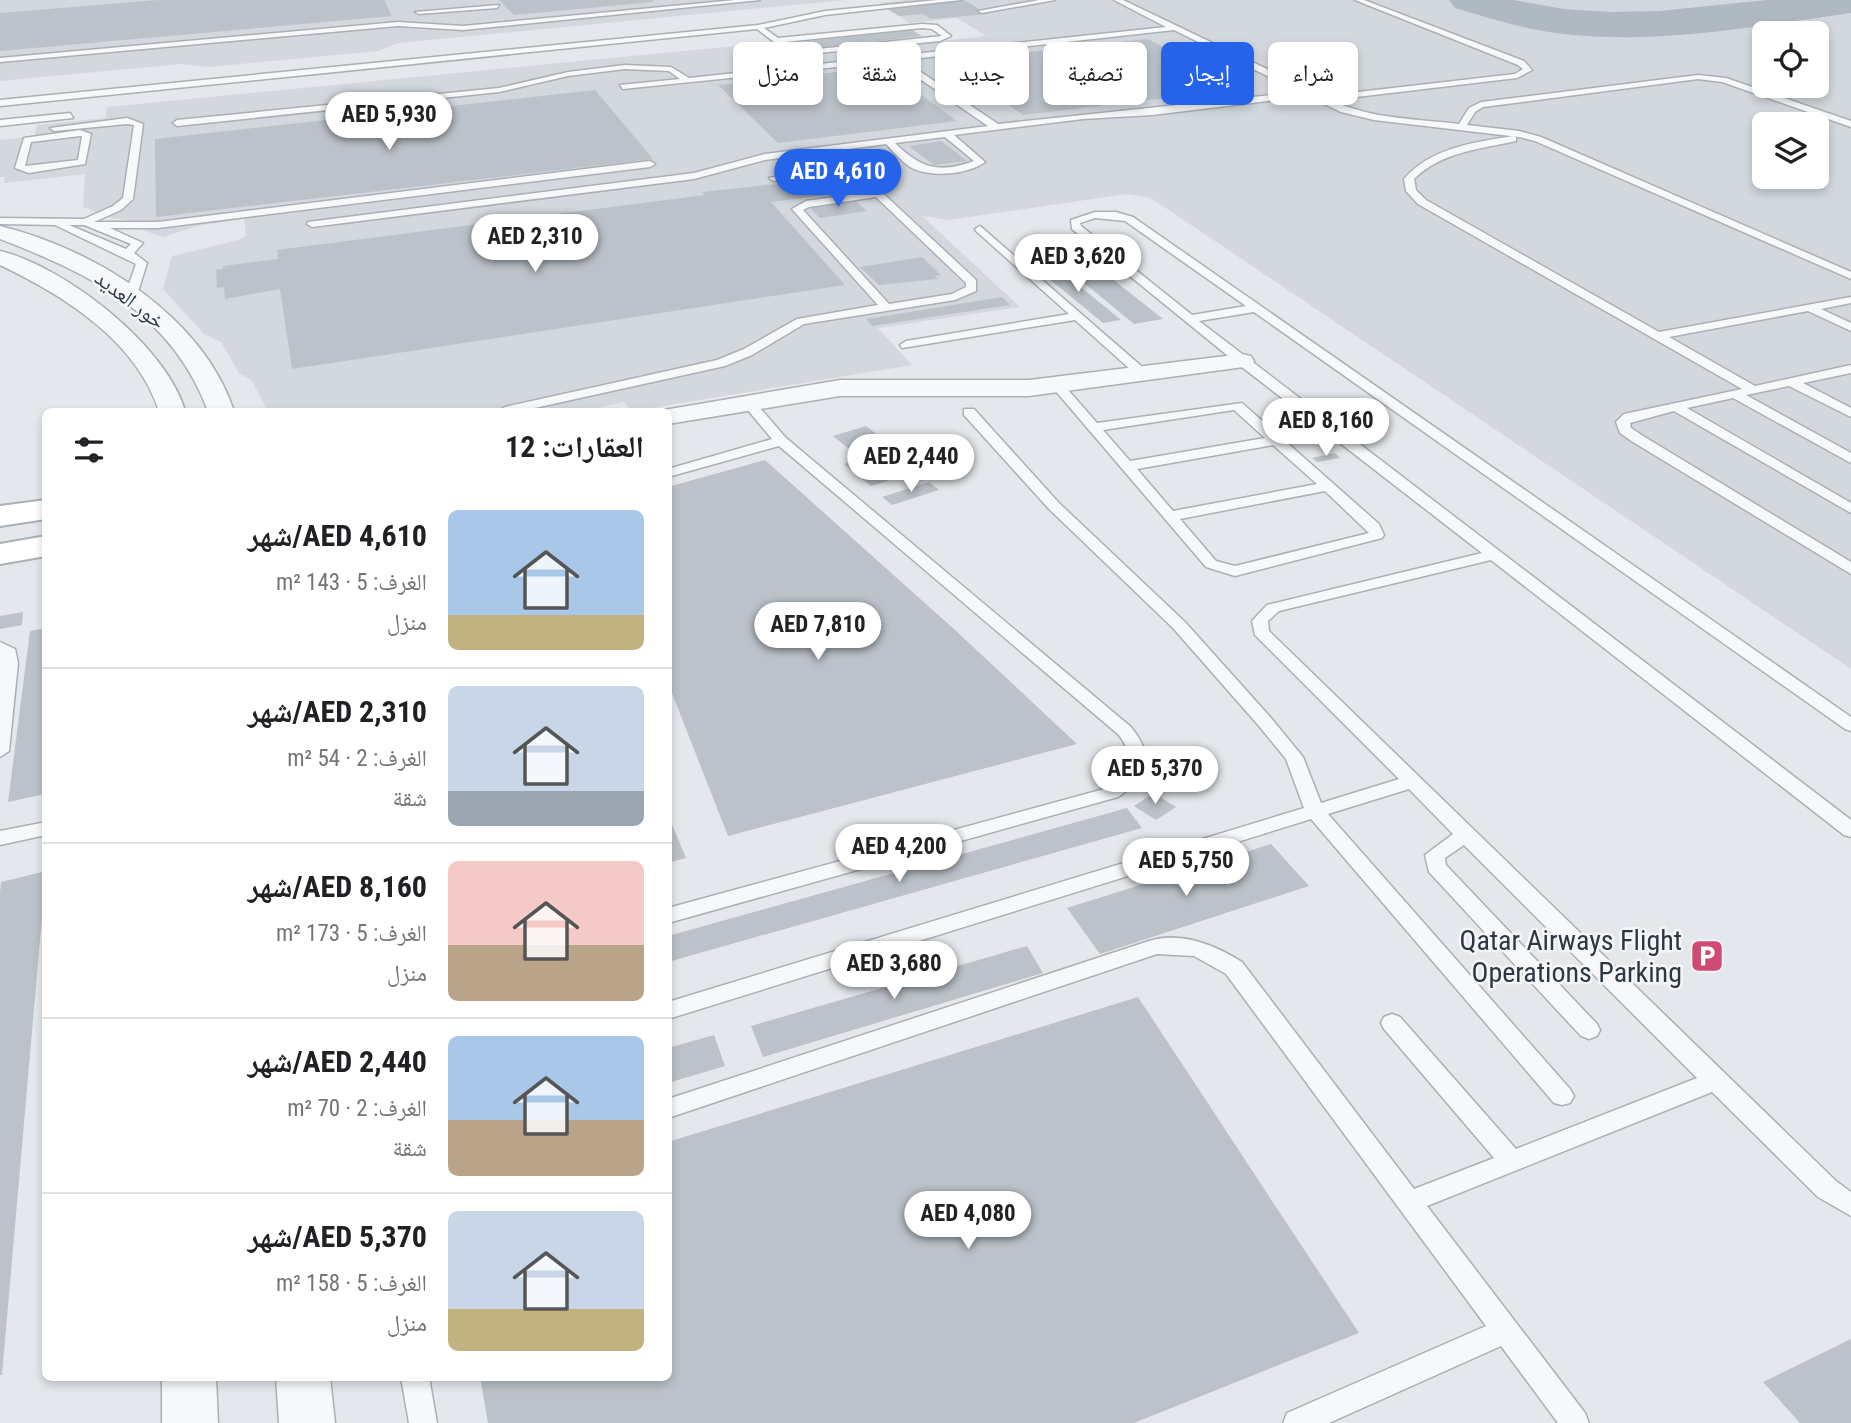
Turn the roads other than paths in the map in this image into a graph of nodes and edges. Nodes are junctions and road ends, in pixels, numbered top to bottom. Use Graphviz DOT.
graph roads {
  1 [pos="412,0"];
  2 [pos="757,0"];
  3 [pos="958,0"];
  4 [pos="1023,0"];
  5 [pos="1052,0"];
  6 [pos="1116,0"];
  7 [pos="1359,0"];
  8 [pos="988,1"];
  9 [pos="1034,4"];
  10 [pos="497,6"];
  11 [pos="856,10"];
  12 [pos="419,12"];
  13 [pos="878,17"];
  14 [pos="914,17"];
  15 [pos="424,24"];
  16 [pos="758,27"];
  17 [pos="347,28"];
  18 [pos="1175,29"];
  19 [pos="778,40"];
  20 [pos="228,45"];
  21 [pos="921,55"];
  22 [pos="0,60"];
  23 [pos="837,64"];
  24 [pos="1268,73"];
  25 [pos="921,76"];
  26 [pos="687,81"];
  27 [pos="623,88"];
  28 [pos="1358,95"];
  29 [pos="1268,98"];
  30 [pos="21,101"];
  31 [pos="0,103"];
  32 [pos="1337,105"];
  33 [pos="98,113"];
  34 [pos="18,121"];
  35 [pos="0,123"];
  36 [pos="177,123"];
  37 [pos="1851,124"];
  38 [pos="54,127"];
  39 [pos="1462,127"];
  40 [pos="997,128"];
  41 [pos="947,134"];
  42 [pos="1530,136"];
  43 [pos="888,141"];
  44 [pos="650,164"];
  45 [pos="922,169"];
  46 [pos="774,178"];
  47 [pos="936,182"];
  48 [pos="880,194"];
  49 [pos="243,214"];
  50 [pos="0,221"];
  51 [pos="55,223"];
  52 [pos="90,224"];
  53 [pos="312,225"];
  54 [pos="980,229"];
  55 [pos="0,232"];
  56 [pos="138,243"];
  57 [pos="128,254"];
  58 [pos="0,257"];
  59 [pos="1851,276"];
  60 [pos="131,295"];
  61 [pos="1851,300"];
  62 [pos="887,308"];
  63 [pos="1255,308"];
  64 [pos="1810,308"];
  65 [pos="1079,316"];
  66 [pos="1189,319"];
  67 [pos="1851,327"];
  68 [pos="1657,336"];
  69 [pos="906,345"];
  70 [pos="1241,361"];
  71 [pos="1849,371"];
  72 [pos="1144,375"];
  73 [pos="1791,382"];
  74 [pos="1058,386"];
  75 [pos="1753,390"];
  76 [pos="1734,394"];
  77 [pos="748,403"];
  78 [pos="1676,407"];
  79 [pos="171,408"];
  80 [pos="220,408"];
  81 [pos="518,408"];
  82 [pos="969,412"];
  83 [pos="1851,412"];
  84 [pos="672,415"];
  85 [pos="1095,428"];
  86 [pos="1277,440"];
  87 [pos="781,441"];
  88 [pos="1851,459"];
  89 [pos="1128,466"];
  90 [pos="672,472"];
  91 [pos="1329,486"];
  92 [pos="1851,509"];
  93 [pos="42,510"];
  94 [pos="0,516"];
  95 [pos="1170,516"];
  96 [pos="42,547"];
  97 [pos="0,554"];
  98 [pos="1494,555"];
  99 [pos="1851,569"];
  100 [pos="0,647"];
  101 [pos="1851,725"];
  102 [pos="0,751"];
  103 [pos="1410,782"];
  104 [pos="1315,811"];
  105 [pos="42,829"];
  106 [pos="1851,830"];
  107 [pos="1465,835"];
  108 [pos="0,838"];
  109 [pos="672,915"];
  110 [pos="672,1010"];
  111 [pos="1392,1023"];
  112 [pos="1589,1030"];
  113 [pos="1715,1081"];
  114 [pos="1562,1096"];
  115 [pos="672,1108"];
  116 [pos="1512,1162"];
  117 [pos="1408,1203"];
  118 [pos="1851,1205"];
  119 [pos="1507,1330"];
  120 [pos="189,1381"];
  121 [pos="303,1381"];
  122 [pos="416,1381"];
  123 [pos="190,1423"];
  124 [pos="307,1423"];
  125 [pos="423,1423"];
  126 [pos="1297,1423"];
  127 [pos="1575,1423"];
  1 -- 12 [label="lane"];
  2 -- 15 [label="lane"];
  3 -- 11 [label="lane"];
  4 -- 9 [label="lane"];
  5 -- 9 [label="lane"];
  6 -- 18 [label="lane"];
  7 -- 28 [label="lane"];
  8 -- 9 [label="lane"];
  10 -- 12 [label="lane"];
  11 -- 13 [label="lane"];
  11 -- 16 [label="lane"];
  12 -- 15 [label="lane"];
  14 -- 16 [label="lane"];
  15 -- 17 [label="lane"];
  16 -- 19 [label="lane"];
  16 -- 30 [label="lane"];
  17 -- 20 [label="lane"];
  17 -- 22 [label="lane"];
  18 -- 21 [label="lane"];
  18 -- 24 [label="lane"];
  19 -- 19 [label="lane"];
  23 -- 26 [label="lane"];
  25 -- 40 [label="lane"];
  26 -- 27 [label="lane"];
  26 -- 36 [label="lane"];
  29 -- 40 [label="lane"];
  30 -- 31 [label="lane"];
  30 -- 34 [label="lane"];
  32 -- 39 [label="lane"];
  33 -- 38 [label="lane"];
  34 -- 35 [label="lane"];
  34 -- 38 [label="lane"];
  37 -- 39 [label="lane"];
  38 -- 38 [label="lane"];
  38 -- 52 [label="lane"];
  39 -- 42 [label="lane"];
  40 -- 41 [label="lane"];
  41 -- 43 [label="lane"];
  41 -- 45 [label="lane"];
  42 -- 59 [label="lane"];
  42 -- 68 [label="lane"];
  43 -- 45 [label="lane"];
  43 -- 53 [label="lane"];
  44 -- 49 [label="lane"];
  45 -- 47 [label="lane"];
  46 -- 48 [label="lane"];
  48 -- 62 [label="lane"];
  48 -- 62 [label="lane"];
  49 -- 52 [label="lane"];
  49 -- 56 [label="lane"];
  50 -- 51 [label="lane"];
  51 -- 52 [label="lane"];
  51 -- 57 [label="lane"];
  52 -- 56 [label="lane"];
  54 -- 65 [label="lane"];
  55 -- 60 [label="street, خور العديد"];
  56 -- 57 [label="lane"];
  57 -- 60 [label="lane"];
  58 -- 79 [label="street, خور العديد"];
  60 -- 80 [label="street, خور العديد"];
  61 -- 64 [label="lane"];
  62 -- 81 [label="lane"];
  63 -- 66 [label="lane"];
  63 -- 66 [label="lane"];
  63 -- 101 [label="lane"];
  64 -- 67 [label="lane"];
  64 -- 68 [label="lane"];
  65 -- 69 [label="lane"];
  65 -- 72 [label="lane"];
  66 -- 70 [label="lane"];
  68 -- 75 [label="lane"];
  70 -- 72 [label="street"];
  70 -- 98 [label="lane"];
  71 -- 73 [label="lane"];
  72 -- 74 [label="street"];
  73 -- 75 [label="lane"];
  73 -- 83 [label="lane"];
  74 -- 77 [label="street"];
  74 -- 85 [label="lane"];
  75 -- 76 [label="lane"];
  76 -- 78 [label="lane"];
  76 -- 88 [label="lane"];
  77 -- 84 [label="street"];
  77 -- 87 [label="lane"];
  78 -- 92 [label="lane"];
  78 -- 99 [label="lane"];
  82 -- 104 [label="lane"];
  85 -- 86 [label="lane"];
  85 -- 89 [label="lane"];
  86 -- 89 [label="lane"];
  86 -- 91 [label="lane"];
  87 -- 90 [label="lane"];
  87 -- 109 [label="lane"];
  89 -- 95 [label="lane"];
  91 -- 95 [label="lane"];
  91 -- 95 [label="lane"];
  93 -- 94 [label="main road"];
  96 -- 97 [label="main road"];
  98 -- 103 [label="lane"];
  98 -- 106 [label="lane"];
  100 -- 102 [label="lane"];
  103 -- 104 [label="lane"];
  103 -- 107 [label="lane"];
  104 -- 110 [label="lane"];
  104 -- 114 [label="lane"];
  105 -- 108 [label="lane"];
  107 -- 112 [label="lane"];
  107 -- 113 [label="lane"];
  111 -- 116 [label="lane"];
  113 -- 116 [label="lane"];
  113 -- 118 [label="lane"];
  115 -- 117 [label="lane"];
  116 -- 117 [label="lane"];
  117 -- 119 [label="lane"];
  119 -- 126 [label="lane"];
  119 -- 127 [label="lane"];
  120 -- 123 [label="street"];
  121 -- 124 [label="street"];
  122 -- 125 [label="lane"];
}
